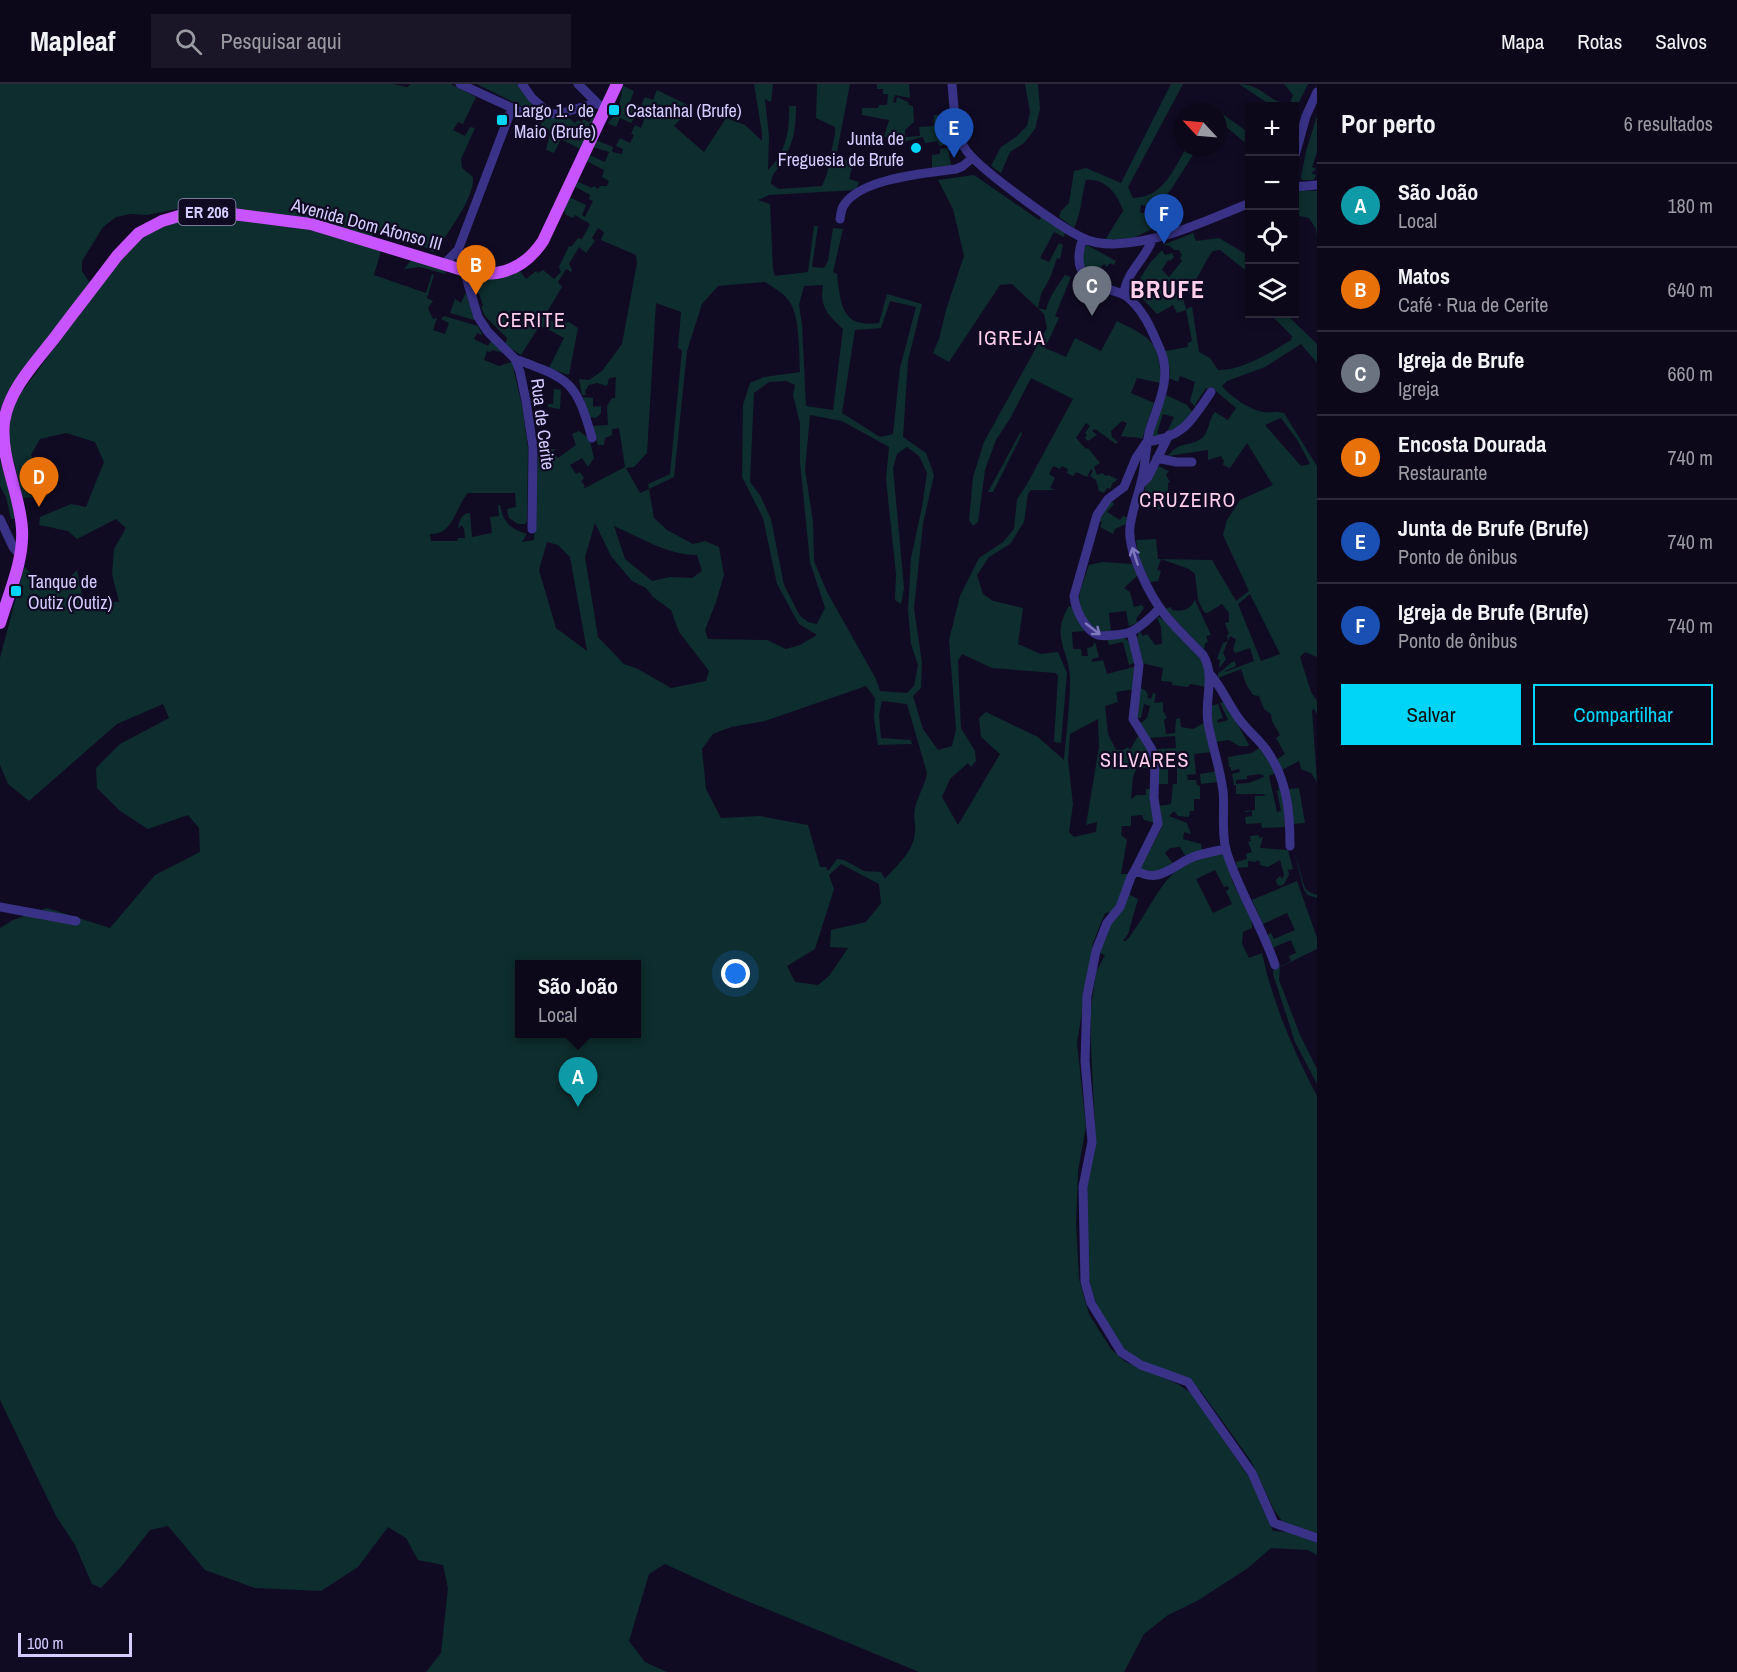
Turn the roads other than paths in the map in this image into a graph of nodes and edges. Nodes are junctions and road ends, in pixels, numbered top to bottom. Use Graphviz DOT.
graph roads {
  1 [pos="460,84"];
  2 [pos="522,84"];
  3 [pos="578,84"];
  4 [pos="617,84"];
  5 [pos="952,84"];
  6 [pos="1317,92"];
  7 [pos="602,106"];
  8 [pos="512,108"];
  9 [pos="550,114"];
  10 [pos="1295,156"];
  11 [pos="972,158"];
  12 [pos="1317,185"];
  13 [pos="1299,187"];
  14 [pos="1245,205"];
  15 [pos="840,219"];
  16 [pos="1083,238"];
  17 [pos="1152,240"];
  18 [pos="458,250"];
  19 [pos="444,264"];
  20 [pos="463,270"];
  21 [pos="1124,294"];
  22 [pos="515,360"];
  23 [pos="1211,392"];
  24 [pos="1169,435"];
  25 [pos="592,438"];
  26 [pos="1147,442"];
  27 [pos="1157,458"];
  28 [pos="1192,462"];
  29 [pos="1128,480"];
  30 [pos="1141,483"];
  31 [pos="0,519"];
  32 [pos="532,529"];
  33 [pos="20,555"];
  34 [pos="1160,608"];
  35 [pos="0,623"];
  36 [pos="1131,632"];
  37 [pos="1209,673"];
  38 [pos="1290,846"];
  39 [pos="1226,849"];
  40 [pos="1135,870"];
  41 [pos="0,907"];
  42 [pos="76,921"];
  43 [pos="1275,965"];
  44 [pos="1317,1538"];
  1 -- 8 [label="street"];
  2 -- 9 [label="street"];
  3 -- 7 [label="street"];
  4 -- 7 [label="main road, Avenida Dom Afonso III / ER 206"];
  5 -- 11 [label="street"];
  6 -- 10 [label="street"];
  7 -- 9 [label="street"];
  7 -- 20 [label="main road, Avenida Dom Afonso III / ER 206"];
  8 -- 9 [label="street"];
  8 -- 18 [label="street"];
  11 -- 15 [label="street"];
  11 -- 16 [label="street"];
  12 -- 13 [label="street"];
  14 -- 17 [label="street"];
  16 -- 17 [label="street"];
  16 -- 21 [label="street"];
  17 -- 21 [label="street"];
  18 -- 19 [label="street"];
  18 -- 20 [label="street, Rua de Cerite"];
  19 -- 20 [label="main road, Avenida Dom Afonso III / ER 206"];
  19 -- 33 [label="main road, Avenida Dom Afonso III / ER 206"];
  20 -- 22 [label="street, Rua de Cerite"];
  21 -- 26 [label="street"];
  22 -- 25 [label="street, Rua de Cerite"];
  22 -- 32 [label="street, Rua de Cerite"];
  23 -- 24 [label="street"];
  24 -- 26 [label="street"];
  24 -- 27 [label="street"];
  26 -- 29 [label="street"];
  26 -- 30 [label="street"];
  27 -- 28 [label="street"];
  27 -- 30 [label="street"];
  29 -- 30 [label="street"];
  29 -- 36 [label="street, one-way"];
  34 -- 30 [label="street, one-way"];
  31 -- 33 [label="street"];
  33 -- 35 [label="main road, ER 206"];
  34 -- 36 [label="street"];
  34 -- 37 [label="street"];
  36 -- 40 [label="street"];
  37 -- 38 [label="street"];
  37 -- 39 [label="street"];
  39 -- 40 [label="street"];
  39 -- 43 [label="street"];
  40 -- 44 [label="street"];
  41 -- 42 [label="street"];
}
